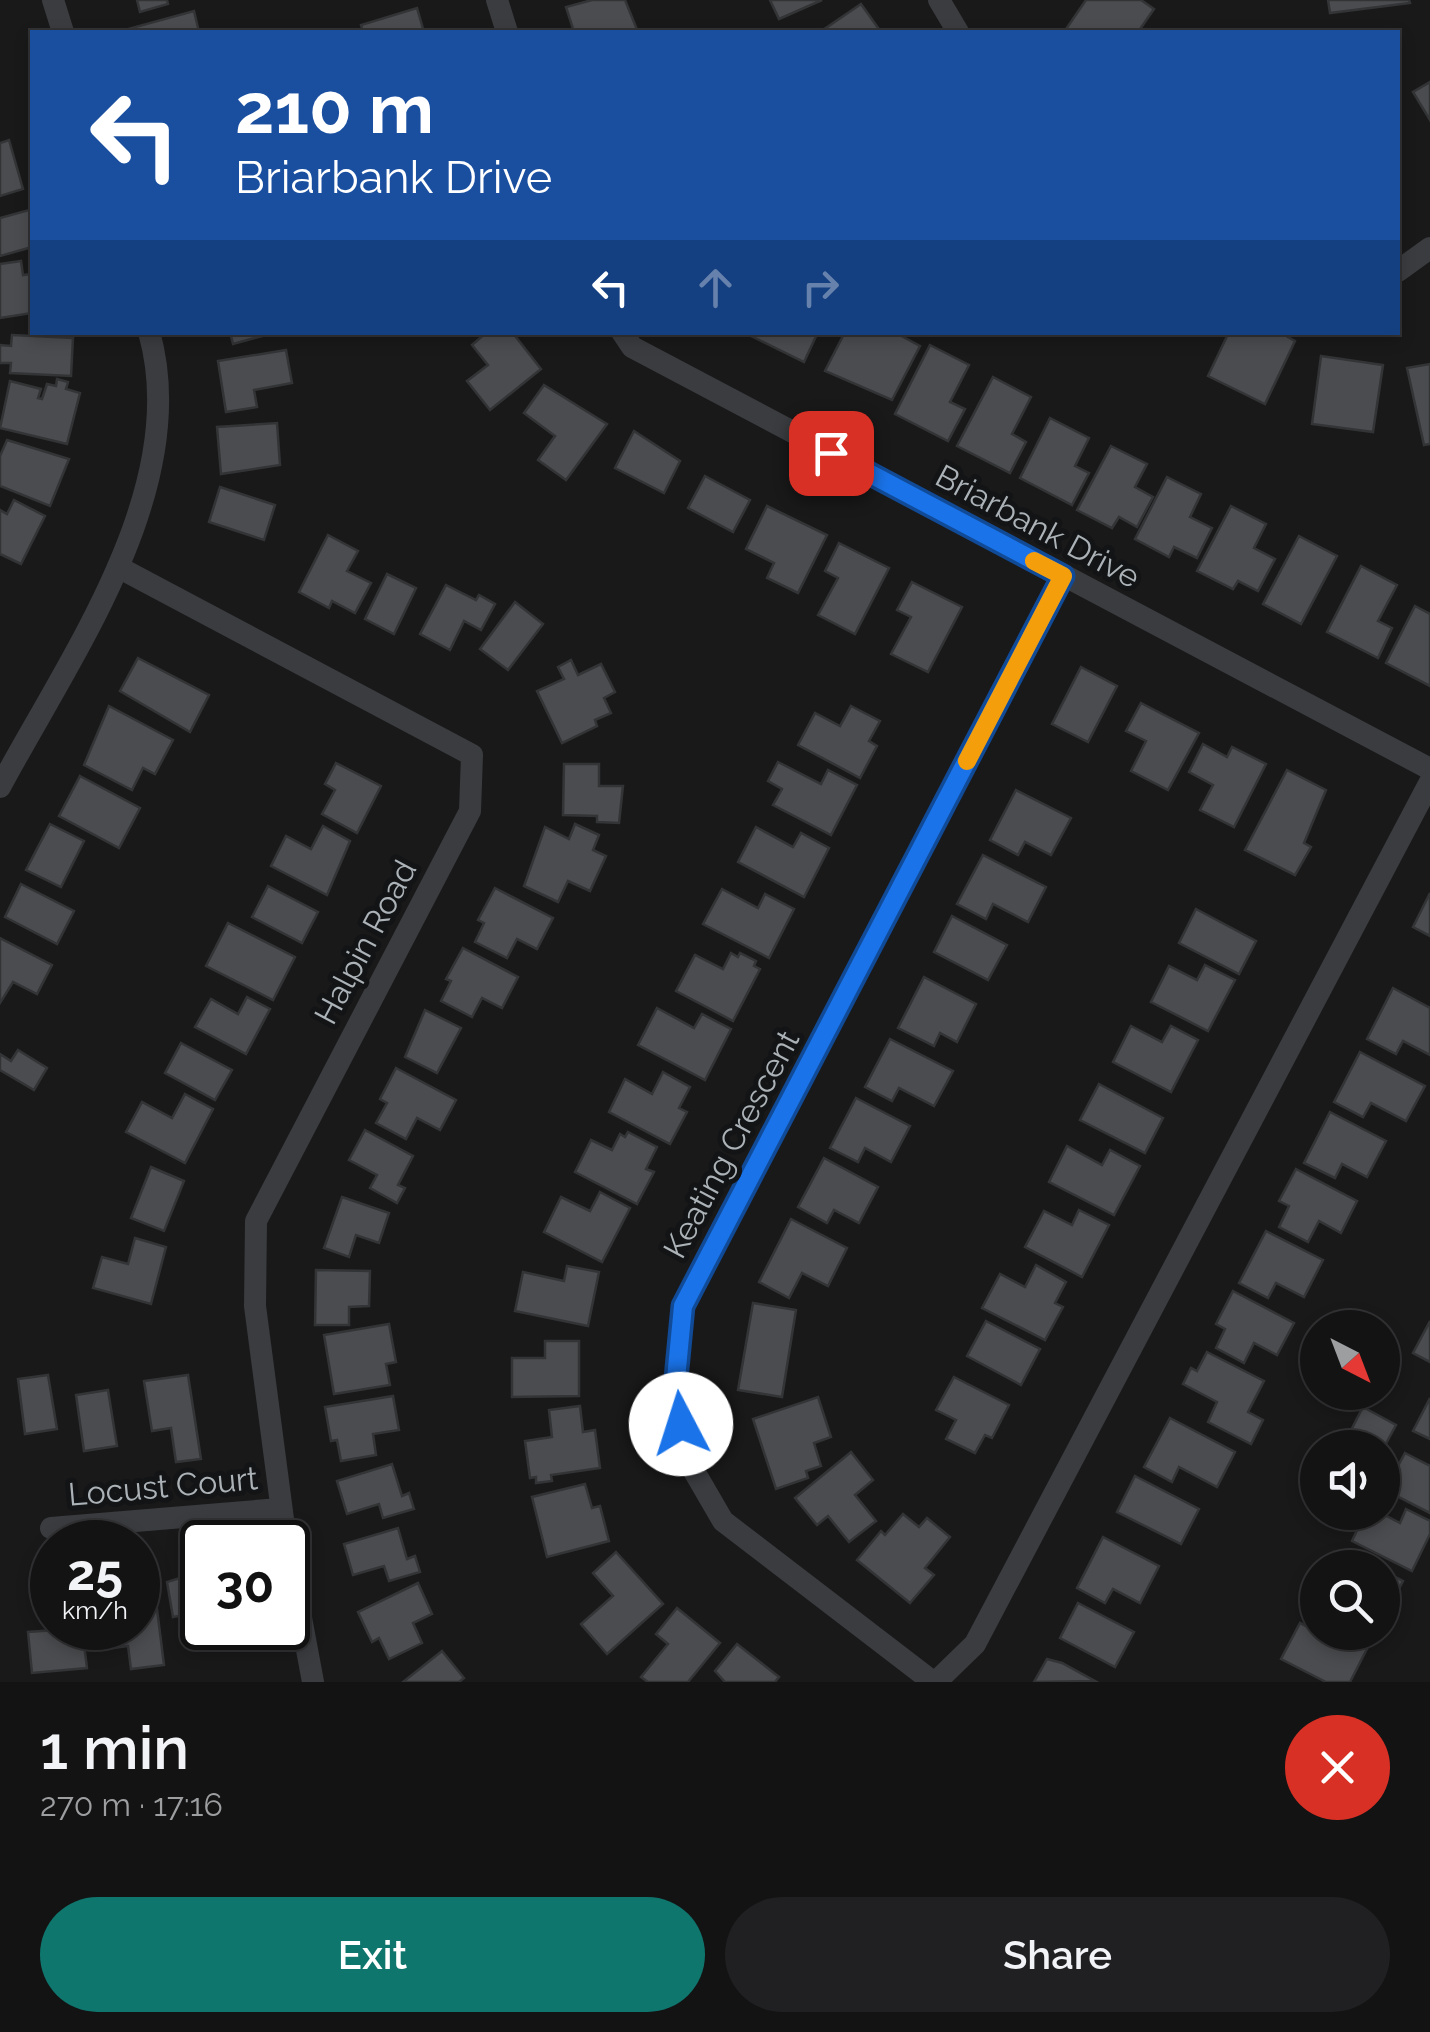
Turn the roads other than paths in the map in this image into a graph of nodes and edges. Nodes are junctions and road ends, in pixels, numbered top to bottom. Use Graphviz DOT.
graph roads {
  1 [pos="53,0"];
  2 [pos="497,0"];
  3 [pos="939,0"];
  4 [pos="61,30"];
  5 [pos="506,30"];
  6 [pos="957,30"];
  7 [pos="1430,248"];
  8 [pos="1400,270"];
  9 [pos="150,335"];
  10 [pos="624,335"];
  11 [pos="118,567"];
  12 [pos="1063,576"];
  13 [pos="1430,769"];
  14 [pos="1430,782"];
  15 [pos="0,787"];
  16 [pos="280,1510"];
  17 [pos="153,1520"];
  18 [pos="282,1520"];
  19 [pos="307,1650"];
  20 [pos="313,1682"];
  21 [pos="934,1682"];
  1 -- 4 [label="street"];
  2 -- 5 [label="street"];
  3 -- 6 [label="street"];
  7 -- 8 [label="street"];
  9 -- 11 [label="street"];
  10 -- 12 [label="street, Briarbank Drive"];
  11 -- 15 [label="street"];
  11 -- 16 [label="street, Halpin Road"];
  12 -- 13 [label="street, Briarbank Drive"];
  12 -- 21 [label="street, Keating Crescent"];
  14 -- 21 [label="street, Keating Crescent"];
  16 -- 17 [label="street, Locust Court"];
  16 -- 18 [label="street, Halpin Road"];
  19 -- 20 [label="street, Halpin Road"];
}
